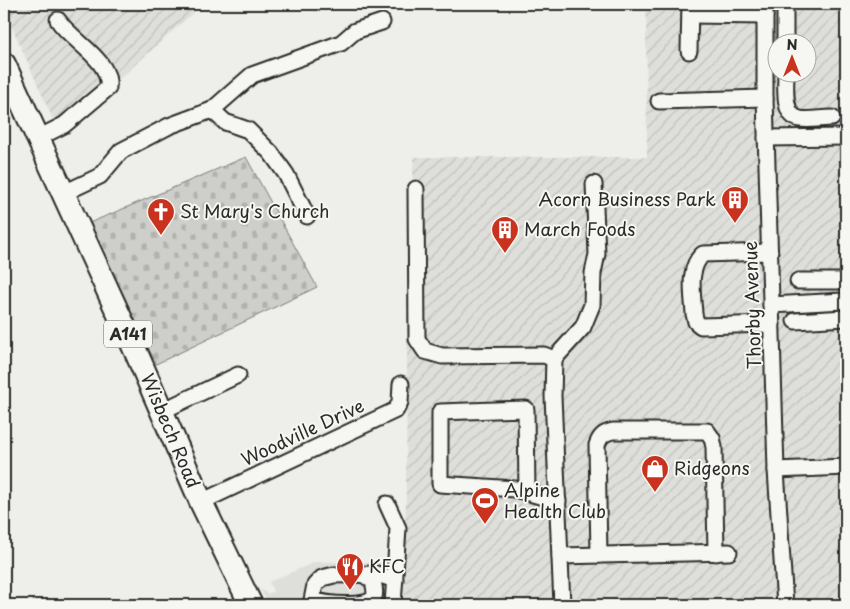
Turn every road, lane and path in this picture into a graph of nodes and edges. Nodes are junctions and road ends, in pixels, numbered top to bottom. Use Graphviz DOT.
graph roads {
  1 [pos="785,4"];
  2 [pos="690,9"];
  3 [pos="765,10"];
  4 [pos="58,20"];
  5 [pos="382,22"];
  6 [pos="785,32"];
  7 [pos="689,51"];
  8 [pos="4,64"];
  9 [pos="786,82"];
  10 [pos="765,98"];
  11 [pos="659,101"];
  12 [pos="212,110"];
  13 [pos="832,118"];
  14 [pos="810,119"];
  15 [pos="810,137"];
  16 [pos="846,137"];
  17 [pos="38,138"];
  18 [pos="766,138"];
  19 [pos="594,184"];
  20 [pos="416,189"];
  21 [pos="64,193"];
  22 [pos="307,216"];
  23 [pos="770,252"];
  24 [pos="845,281"];
  25 [pos="798,282"];
  26 [pos="843,301"];
  27 [pos="771,305"];
  28 [pos="846,318"];
  29 [pos="795,321"];
  30 [pos="772,324"];
  31 [pos="554,359"];
  32 [pos="238,374"];
  33 [pos="401,384"];
  34 [pos="162,411"];
  35 [pos="846,467"];
  36 [pos="776,470"];
  37 [pos="527,493"];
  38 [pos="558,501"];
  39 [pos="201,502"];
  40 [pos="387,504"];
  41 [pos="599,555"];
  42 [pos="560,556"];
  43 [pos="363,574"];
  44 [pos="395,580"];
  45 [pos="312,603"];
  46 [pos="250,605"];
  47 [pos="393,605"];
  48 [pos="562,605"];
  49 [pos="785,605"];
  1 -- 6 [label="street"];
  2 -- 3 [label="street"];
  2 -- 7 [label="street"];
  3 -- 10 [label="street, Thorby Avenue"];
  4 -- 17 [label="street"];
  5 -- 12 [label="street"];
  8 -- 17 [label="highway, Wisbech Road / A141"];
  9 -- 14 [label="street"];
  10 -- 11 [label="street"];
  10 -- 18 [label="street, Thorby Avenue"];
  12 -- 21 [label="street"];
  12 -- 22 [label="street"];
  13 -- 14 [label="street"];
  14 -- 15 [label="street"];
  15 -- 16 [label="street"];
  15 -- 18 [label="street"];
  17 -- 21 [label="highway, Wisbech Road / A141"];
  18 -- 23 [label="street, Thorby Avenue"];
  19 -- 31 [label="street"];
  20 -- 31 [label="street"];
  21 -- 34 [label="highway, Wisbech Road / A141"];
  23 -- 27 [label="street, Thorby Avenue"];
  23 -- 30 [label="street"];
  24 -- 25 [label="street"];
  24 -- 26 [label="street"];
  26 -- 27 [label="street"];
  26 -- 28 [label="street"];
  27 -- 30 [label="street, Thorby Avenue"];
  28 -- 29 [label="street"];
  30 -- 36 [label="street, Thorby Avenue"];
  31 -- 38 [label="street"];
  32 -- 34 [label="street"];
  33 -- 39 [label="street, Woodville Drive"];
  34 -- 39 [label="highway, Wisbech Road / A141"];
  35 -- 36 [label="street"];
  36 -- 49 [label="street, Thorby Avenue"];
  37 -- 37 [label="street"];
  37 -- 38 [label="street"];
  38 -- 42 [label="street"];
  39 -- 46 [label="highway, Wisbech Road / A141"];
  40 -- 44 [label="street"];
  41 -- 41 [label="street"];
  41 -- 42 [label="street"];
  42 -- 48 [label="street"];
  43 -- 44 [label="street"];
  43 -- 45 [label="street"];
  43 -- 45 [label="street"];
  44 -- 47 [label="street"];
}
